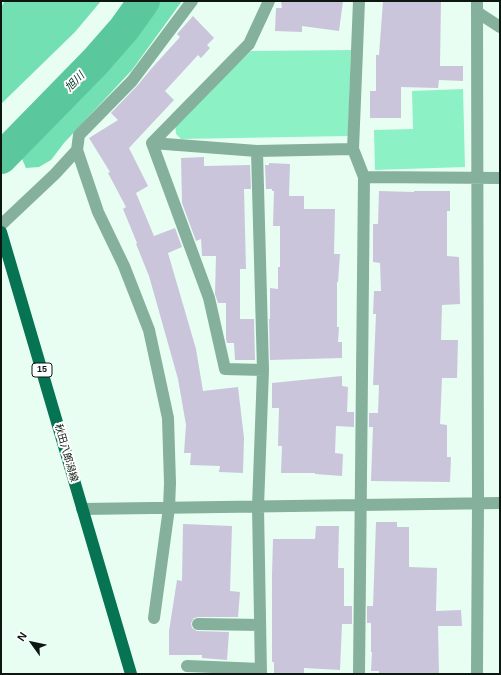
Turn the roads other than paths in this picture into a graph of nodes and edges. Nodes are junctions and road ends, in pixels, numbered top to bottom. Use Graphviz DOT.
graph roads {
  1 [pos="192,1"];
  2 [pos="269,1"];
  3 [pos="359,1"];
  4 [pos="477,6"];
  5 [pos="500,27"];
  6 [pos="152,143"];
  7 [pos="353,149"];
  8 [pos="77,150"];
  9 [pos="258,151"];
  10 [pos="364,177"];
  11 [pos="477,178"];
  12 [pos="500,178"];
  13 [pos="1,226"];
  14 [pos="1,232"];
  15 [pos="4,249"];
  16 [pos="263,370"];
  17 [pos="478,503"];
  18 [pos="500,504"];
  19 [pos="360,505"];
  20 [pos="258,507"];
  21 [pos="169,508"];
  22 [pos="82,509"];
  23 [pos="154,618"];
  24 [pos="198,624"];
  25 [pos="260,625"];
  26 [pos="186,666"];
  27 [pos="261,672"];
  28 [pos="131,674"];
  29 [pos="359,674"];
  30 [pos="477,674"];
  1 -- 8 [label="street"];
  2 -- 6 [label="street"];
  3 -- 7 [label="street"];
  4 -- 5 [label="street"];
  4 -- 11 [label="street"];
  6 -- 9 [label="street"];
  6 -- 16 [label="street"];
  7 -- 9 [label="street"];
  7 -- 10 [label="street"];
  8 -- 13 [label="street"];
  8 -- 21 [label="street"];
  9 -- 16 [label="street"];
  10 -- 11 [label="street"];
  10 -- 19 [label="street"];
  11 -- 12 [label="street"];
  11 -- 17 [label="street"];
  14 -- 15 [label="main road, 秋田八郎潟線 / 15"];
  15 -- 22 [label="main road, 秋田八郎潟線 / 15"];
  16 -- 20 [label="street"];
  17 -- 18 [label="street"];
  17 -- 19 [label="street"];
  17 -- 30 [label="street"];
  19 -- 20 [label="street"];
  19 -- 29 [label="street"];
  20 -- 21 [label="street"];
  20 -- 25 [label="street"];
  21 -- 22 [label="street"];
  21 -- 23 [label="street"];
  22 -- 28 [label="main road, 秋田八郎潟線 / 15"];
  24 -- 25 [label="street"];
  25 -- 27 [label="street"];
  26 -- 27 [label="street"];
}
